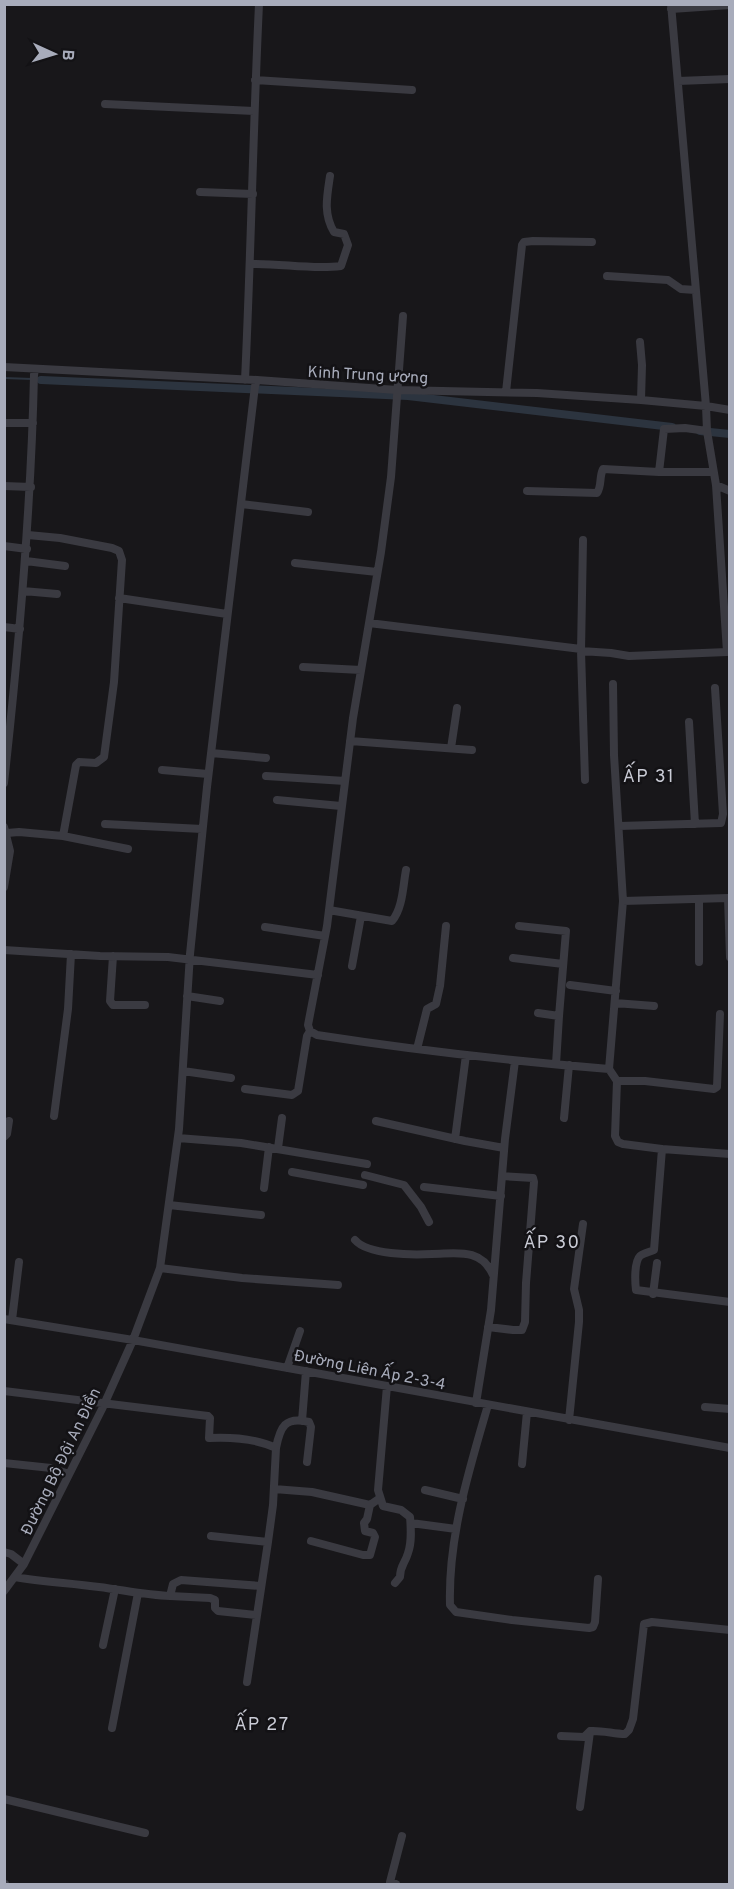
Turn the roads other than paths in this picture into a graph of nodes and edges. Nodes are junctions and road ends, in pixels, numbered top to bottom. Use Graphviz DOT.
graph roads {
  1 [pos="259,4"];
  2 [pos="729,5"];
  3 [pos="671,7"];
  4 [pos="729,79"];
  5 [pos="255,80"];
  6 [pos="678,81"];
  7 [pos="412,90"];
  8 [pos="105,104"];
  9 [pos="254,111"];
  10 [pos="330,176"];
  11 [pos="200,192"];
  12 [pos="253,194"];
  13 [pos="592,242"];
  14 [pos="251,264"];
  15 [pos="607,276"];
  16 [pos="695,290"];
  17 [pos="402,316"];
  18 [pos="640,342"];
  19 [pos="4,367"];
  20 [pos="34,376"];
  21 [pos="245,380"];
  22 [pos="255,386"];
  23 [pos="398,392"];
  24 [pos="506,392"];
  25 [pos="641,400"];
  26 [pos="706,406"];
  27 [pos="729,410"];
  28 [pos="4,423"];
  29 [pos="33,423"];
  30 [pos="707,431"];
  31 [pos="659,472"];
  32 [pos="712,472"];
  33 [pos="716,485"];
  34 [pos="4,486"];
  35 [pos="31,488"];
  36 [pos="527,491"];
  37 [pos="729,491"];
  38 [pos="241,504"];
  39 [pos="308,512"];
  40 [pos="28,535"];
  41 [pos="583,540"];
  42 [pos="4,546"];
  43 [pos="27,549"];
  44 [pos="26,561"];
  45 [pos="295,563"];
  46 [pos="65,566"];
  47 [pos="377,572"];
  48 [pos="23,591"];
  49 [pos="57,594"];
  50 [pos="119,598"];
  51 [pos="227,614"];
  52 [pos="369,623"];
  53 [pos="4,627"];
  54 [pos="20,629"];
  55 [pos="581,650"];
  56 [pos="303,667"];
  57 [pos="361,670"];
  58 [pos="614,684"];
  59 [pos="4,687"];
  60 [pos="14,688"];
  61 [pos="715,688"];
  62 [pos="457,708"];
  63 [pos="689,722"];
  64 [pos="350,741"];
  65 [pos="452,748"];
  66 [pos="472,750"];
  67 [pos="211,753"];
  68 [pos="266,758"];
  69 [pos="162,771"];
  70 [pos="208,774"];
  71 [pos="266,776"];
  72 [pos="585,780"];
  73 [pos="345,781"];
  74 [pos="4,783"];
  75 [pos="277,800"];
  76 [pos="341,806"];
  77 [pos="105,824"];
  78 [pos="695,824"];
  79 [pos="619,825"];
  80 [pos="202,829"];
  81 [pos="6,830"];
  82 [pos="63,836"];
  83 [pos="128,849"];
  84 [pos="406,870"];
  85 [pos="4,887"];
  86 [pos="699,900"];
  87 [pos="623,901"];
  88 [pos="329,910"];
  89 [pos="361,916"];
  90 [pos="446,926"];
  91 [pos="519,926"];
  92 [pos="265,927"];
  93 [pos="325,936"];
  94 [pos="4,950"];
  95 [pos="71,954"];
  96 [pos="113,956"];
  97 [pos="729,957"];
  98 [pos="513,958"];
  99 [pos="189,960"];
  100 [pos="699,962"];
  101 [pos="563,964"];
  102 [pos="352,966"];
  103 [pos="318,975"];
  104 [pos="570,985"];
  105 [pos="616,991"];
  106 [pos="187,996"];
  107 [pos="220,1000"];
  108 [pos="615,1003"];
  109 [pos="145,1005"];
  110 [pos="654,1006"];
  111 [pos="538,1014"];
  112 [pos="720,1014"];
  113 [pos="560,1016"];
  114 [pos="310,1031"];
  115 [pos="417,1049"];
  116 [pos="466,1055"];
  117 [pos="515,1061"];
  118 [pos="556,1064"];
  119 [pos="569,1065"];
  120 [pos="609,1068"];
  121 [pos="183,1071"];
  122 [pos="231,1078"];
  123 [pos="617,1081"];
  124 [pos="244,1089"];
  125 [pos="54,1116"];
  126 [pos="282,1118"];
  127 [pos="564,1118"];
  128 [pos="9,1121"];
  129 [pos="376,1121"];
  130 [pos="4,1137"];
  131 [pos="178,1138"];
  132 [pos="455,1139"];
  133 [pos="269,1147"];
  134 [pos="278,1148"];
  135 [pos="504,1148"];
  136 [pos="662,1149"];
  137 [pos="729,1154"];
  138 [pos="367,1164"];
  139 [pos="292,1172"];
  140 [pos="365,1175"];
  141 [pos="502,1176"];
  142 [pos="363,1185"];
  143 [pos="424,1187"];
  144 [pos="264,1188"];
  145 [pos="501,1196"];
  146 [pos="169,1205"];
  147 [pos="261,1215"];
  148 [pos="429,1222"];
  149 [pos="583,1224"];
  150 [pos="355,1240"];
  151 [pos="20,1262"];
  152 [pos="657,1263"];
  153 [pos="160,1268"];
  154 [pos="494,1276"];
  155 [pos="338,1285"];
  156 [pos="653,1294"];
  157 [pos="729,1302"];
  158 [pos="8,1320"];
  159 [pos="488,1327"];
  160 [pos="300,1331"];
  161 [pos="133,1340"];
  162 [pos="287,1368"];
  163 [pos="306,1371"];
  164 [pos="387,1386"];
  165 [pos="4,1391"];
  166 [pos="105,1403"];
  167 [pos="476,1403"];
  168 [pos="488,1405"];
  169 [pos="705,1407"];
  170 [pos="729,1409"];
  171 [pos="527,1412"];
  172 [pos="569,1420"];
  173 [pos="302,1421"];
  174 [pos="276,1448"];
  175 [pos="729,1448"];
  176 [pos="307,1461"];
  177 [pos="4,1463"];
  178 [pos="522,1464"];
  179 [pos="69,1474"];
  180 [pos="274,1489"];
  181 [pos="425,1490"];
  182 [pos="380,1498"];
  183 [pos="463,1499"];
  184 [pos="370,1505"];
  185 [pos="411,1523"];
  186 [pos="456,1529"];
  187 [pos="211,1536"];
  188 [pos="310,1541"];
  189 [pos="268,1542"];
  190 [pos="4,1552"];
  191 [pos="24,1564"];
  192 [pos="15,1577"];
  193 [pos="598,1579"];
  194 [pos="395,1583"];
  195 [pos="261,1586"];
  196 [pos="115,1589"];
  197 [pos="4,1591"];
  198 [pos="138,1593"];
  199 [pos="170,1596"];
  200 [pos="256,1615"];
  201 [pos="729,1630"];
  202 [pos="103,1645"];
  203 [pos="247,1682"];
  204 [pos="112,1728"];
  205 [pos="590,1731"];
  206 [pos="561,1736"];
  207 [pos="4,1799"];
  208 [pos="580,1807"];
  209 [pos="145,1833"];
  210 [pos="402,1836"];
  211 [pos="396,1884"];
  1 -- 5 [label="street"];
  2 -- 3 [label="street"];
  3 -- 6 [label="street"];
  4 -- 6 [label="street"];
  5 -- 7 [label="street"];
  5 -- 9 [label="street"];
  6 -- 16 [label="street"];
  8 -- 9 [label="street"];
  9 -- 12 [label="street"];
  10 -- 14 [label="street"];
  11 -- 12 [label="street"];
  12 -- 14 [label="street"];
  13 -- 24 [label="street"];
  14 -- 21 [label="street"];
  15 -- 16 [label="street"];
  16 -- 26 [label="street"];
  17 -- 23 [label="street"];
  18 -- 25 [label="street"];
  19 -- 20 [label="street, Kinh Trung ương"];
  20 -- 21 [label="street, Kinh Trung ương"];
  20 -- 29 [label="street"];
  21 -- 22 [label="street, Kinh Trung ương"];
  22 -- 23 [label="street, Kinh Trung ương"];
  22 -- 38 [label="street, Đường Bộ Đội An Điền"];
  23 -- 24 [label="street, Kinh Trung ương"];
  23 -- 47 [label="street"];
  24 -- 25 [label="street, Kinh Trung ương"];
  25 -- 26 [label="street, Kinh Trung ương"];
  26 -- 27 [label="street, Kinh Trung ương"];
  26 -- 30 [label="street"];
  28 -- 29 [label="street"];
  29 -- 35 [label="street"];
  30 -- 31 [label="street"];
  30 -- 32 [label="street"];
  31 -- 32 [label="street"];
  31 -- 36 [label="street"];
  32 -- 33 [label="street"];
  33 -- 37 [label="street"];
  33 -- 55 [label="street"];
  34 -- 35 [label="street"];
  35 -- 40 [label="street"];
  38 -- 39 [label="street"];
  38 -- 51 [label="street, Đường Bộ Đội An Điền"];
  40 -- 43 [label="street"];
  40 -- 50 [label="street"];
  41 -- 55 [label="street"];
  42 -- 43 [label="street"];
  43 -- 44 [label="street"];
  44 -- 46 [label="street"];
  44 -- 48 [label="street"];
  45 -- 47 [label="street"];
  47 -- 52 [label="street"];
  48 -- 49 [label="street"];
  48 -- 54 [label="street"];
  50 -- 51 [label="street"];
  50 -- 82 [label="street"];
  51 -- 67 [label="street, Đường Bộ Đội An Điền"];
  52 -- 55 [label="street"];
  52 -- 57 [label="street"];
  53 -- 54 [label="street"];
  54 -- 60 [label="street"];
  55 -- 72 [label="street"];
  56 -- 57 [label="street"];
  57 -- 64 [label="street"];
  58 -- 79 [label="street"];
  59 -- 60 [label="street"];
  60 -- 74 [label="street"];
  61 -- 78 [label="street"];
  62 -- 65 [label="street"];
  63 -- 78 [label="street"];
  64 -- 65 [label="street"];
  64 -- 73 [label="street"];
  65 -- 66 [label="street"];
  67 -- 68 [label="street"];
  67 -- 70 [label="street, Đường Bộ Đội An Điền"];
  69 -- 70 [label="street"];
  70 -- 80 [label="street, Đường Bộ Đội An Điền"];
  71 -- 73 [label="street"];
  73 -- 76 [label="street"];
  75 -- 76 [label="street"];
  76 -- 88 [label="street"];
  77 -- 80 [label="street"];
  78 -- 79 [label="street"];
  79 -- 87 [label="street"];
  80 -- 99 [label="street, Đường Bộ Đội An Điền"];
  81 -- 82 [label="street"];
  81 -- 85 [label="street"];
  82 -- 83 [label="street"];
  84 -- 89 [label="street"];
  86 -- 87 [label="street"];
  86 -- 97 [label="street"];
  86 -- 100 [label="street"];
  87 -- 105 [label="street"];
  88 -- 89 [label="street"];
  88 -- 93 [label="street"];
  89 -- 102 [label="street"];
  90 -- 115 [label="street"];
  91 -- 101 [label="street"];
  92 -- 93 [label="street"];
  93 -- 103 [label="street"];
  94 -- 95 [label="street"];
  95 -- 96 [label="street"];
  95 -- 125 [label="street"];
  96 -- 99 [label="street"];
  96 -- 109 [label="street"];
  98 -- 101 [label="street"];
  99 -- 103 [label="street"];
  99 -- 106 [label="street, Đường Bộ Đội An Điền"];
  101 -- 113 [label="street"];
  103 -- 114 [label="street"];
  104 -- 105 [label="street"];
  105 -- 108 [label="street"];
  106 -- 107 [label="street"];
  106 -- 121 [label="street, Đường Bộ Đội An Điền"];
  108 -- 110 [label="street"];
  108 -- 120 [label="street"];
  111 -- 113 [label="street"];
  112 -- 123 [label="street"];
  113 -- 118 [label="street"];
  114 -- 115 [label="street"];
  114 -- 124 [label="street"];
  115 -- 116 [label="street"];
  116 -- 117 [label="street"];
  116 -- 132 [label="street"];
  117 -- 118 [label="street"];
  117 -- 135 [label="street"];
  118 -- 119 [label="street"];
  119 -- 120 [label="street"];
  119 -- 127 [label="street"];
  120 -- 123 [label="street"];
  121 -- 122 [label="street"];
  121 -- 131 [label="street, Đường Bộ Đội An Điền"];
  123 -- 136 [label="street"];
  126 -- 134 [label="street"];
  128 -- 130 [label="street"];
  129 -- 132 [label="street"];
  131 -- 133 [label="street"];
  131 -- 146 [label="street, Đường Bộ Đội An Điền"];
  132 -- 135 [label="street"];
  133 -- 134 [label="street"];
  133 -- 144 [label="street"];
  134 -- 138 [label="street"];
  135 -- 141 [label="street"];
  136 -- 137 [label="street"];
  136 -- 156 [label="street"];
  139 -- 142 [label="street"];
  140 -- 148 [label="street"];
  141 -- 145 [label="street"];
  141 -- 159 [label="street"];
  143 -- 145 [label="street"];
  145 -- 154 [label="street"];
  146 -- 147 [label="street"];
  146 -- 153 [label="street, Đường Bộ Đội An Điền"];
  149 -- 172 [label="street"];
  150 -- 154 [label="street"];
  151 -- 158 [label="street"];
  152 -- 156 [label="street"];
  153 -- 155 [label="street"];
  153 -- 161 [label="street, Đường Bộ Đội An Điền"];
  154 -- 159 [label="street"];
  156 -- 157 [label="street"];
  158 -- 161 [label="street, Đường Liên Ấp 2-3-4"];
  159 -- 167 [label="street"];
  160 -- 162 [label="street"];
  161 -- 162 [label="street, Đường Liên Ấp 2-3-4"];
  161 -- 166 [label="street, Đường Bộ Đội An Điền"];
  162 -- 163 [label="street, Đường Liên Ấp 2-3-4"];
  163 -- 164 [label="street, Đường Liên Ấp 2-3-4"];
  163 -- 173 [label="street"];
  164 -- 167 [label="street, Đường Liên Ấp 2-3-4"];
  164 -- 182 [label="street"];
  165 -- 166 [label="street"];
  166 -- 174 [label="street"];
  166 -- 179 [label="street, Đường Bộ Đội An Điền"];
  167 -- 168 [label="street, Đường Liên Ấp 2-3-4"];
  168 -- 171 [label="street, Đường Liên Ấp 2-3-4"];
  168 -- 183 [label="street"];
  169 -- 170 [label="street"];
  171 -- 172 [label="street, Đường Liên Ấp 2-3-4"];
  171 -- 178 [label="street"];
  172 -- 175 [label="street, Đường Liên Ấp 2-3-4"];
  173 -- 174 [label="street"];
  173 -- 176 [label="street"];
  174 -- 180 [label="street"];
  177 -- 179 [label="street"];
  179 -- 191 [label="street, Đường Bộ Đội An Điền"];
  180 -- 184 [label="street"];
  180 -- 189 [label="street"];
  181 -- 183 [label="street"];
  182 -- 184 [label="street"];
  182 -- 185 [label="street"];
  183 -- 186 [label="street"];
  184 -- 188 [label="street"];
  185 -- 186 [label="street"];
  185 -- 194 [label="street"];
  186 -- 193 [label="street"];
  187 -- 189 [label="street"];
  189 -- 195 [label="street"];
  190 -- 191 [label="street"];
  191 -- 192 [label="street, Đường Bộ Đội An Điền"];
  192 -- 196 [label="street"];
  192 -- 197 [label="street, Đường Bộ Đội An Điền"];
  195 -- 199 [label="street"];
  195 -- 200 [label="street"];
  196 -- 198 [label="street"];
  196 -- 202 [label="street"];
  198 -- 199 [label="street"];
  198 -- 204 [label="street"];
  199 -- 200 [label="street"];
  200 -- 203 [label="street"];
  201 -- 205 [label="street"];
  205 -- 206 [label="street"];
  205 -- 208 [label="street"];
  207 -- 209 [label="street"];
  210 -- 211 [label="street"];
}
